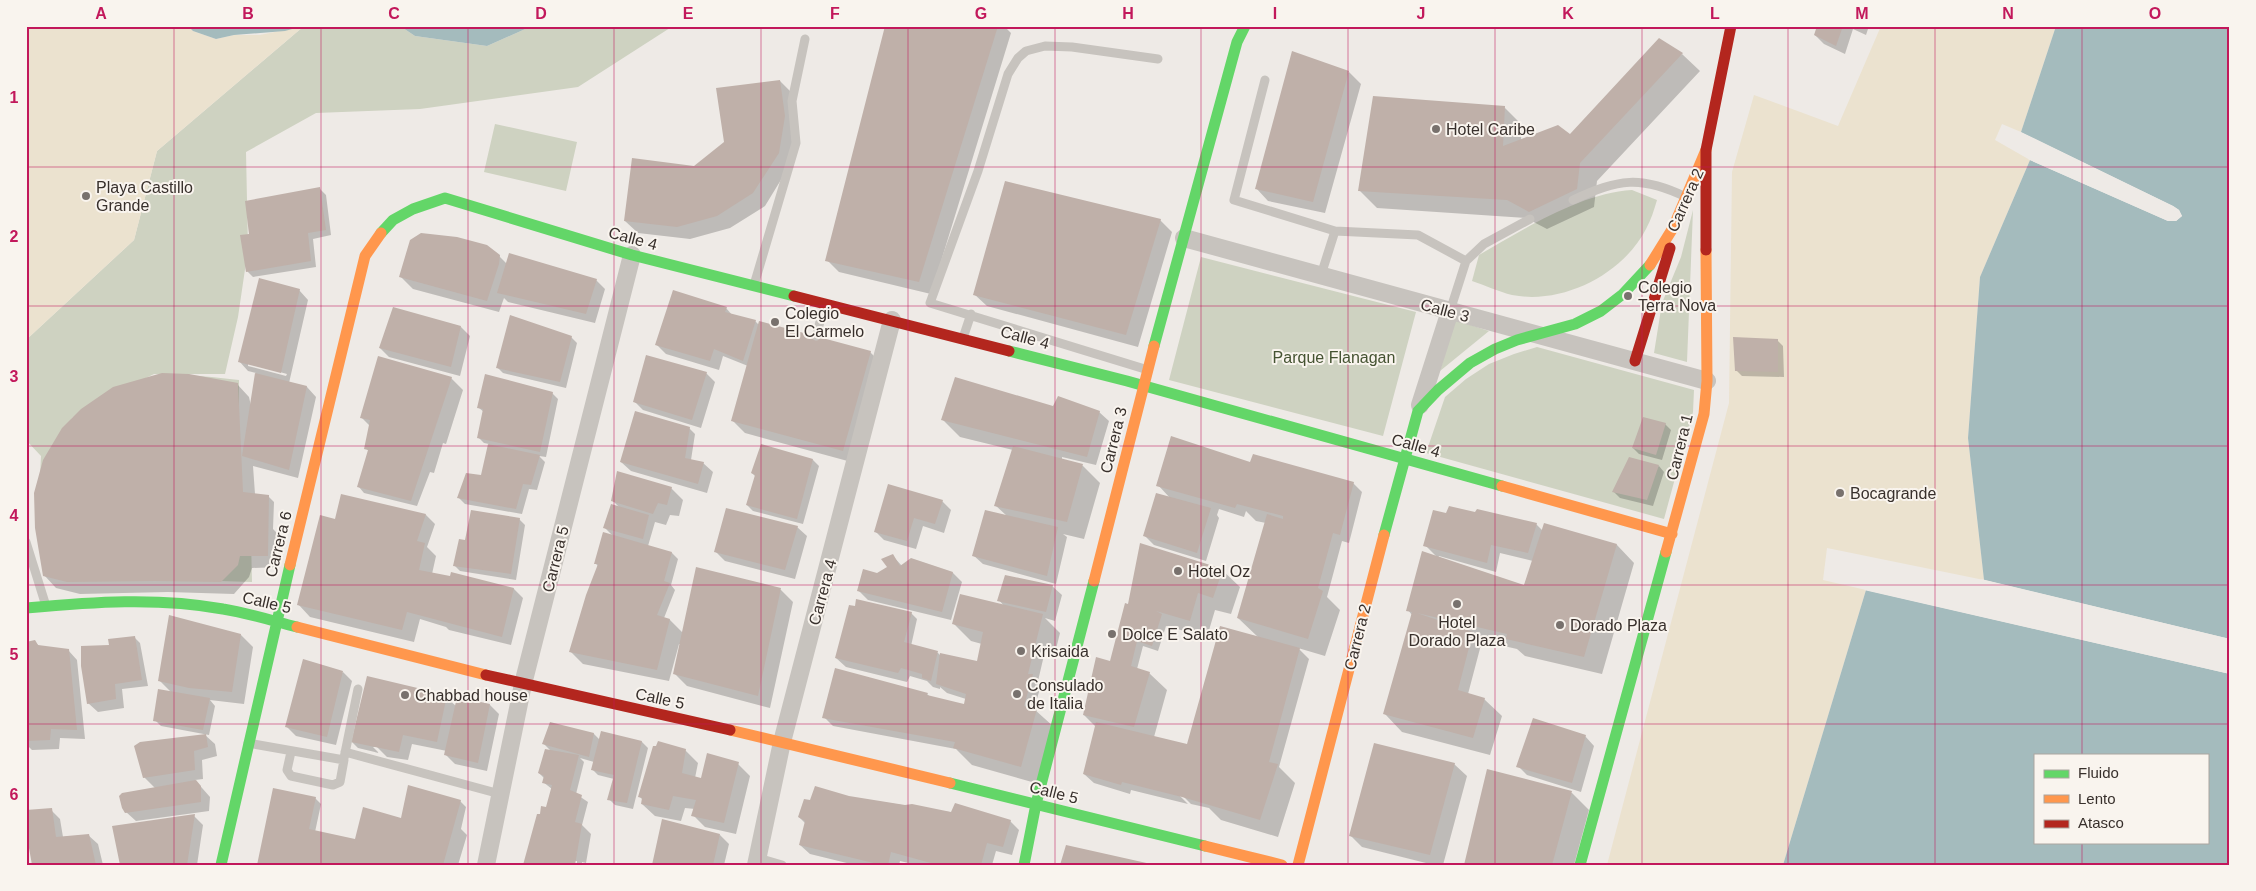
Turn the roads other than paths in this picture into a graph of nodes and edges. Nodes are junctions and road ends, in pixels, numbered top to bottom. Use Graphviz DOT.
graph roads {
  1 [pos="1245,26"];
  2 [pos="1731,26"];
  3 [pos="806,39"];
  4 [pos="1158,59"];
  5 [pos="1266,80"];
  6 [pos="1706,150"];
  7 [pos="1689,198"];
  8 [pos="1573,200"];
  9 [pos="1530,218"];
  10 [pos="1678,223"];
  11 [pos="1335,231"];
  12 [pos="378,236"];
  13 [pos="1184,238"];
  14 [pos="632,255"];
  15 [pos="1466,261"];
  16 [pos="1321,276"];
  17 [pos="754,285"];
  18 [pos="825,304"];
  19 [pos="1450,311"];
  20 [pos="971,314"];
  21 [pos="892,320"];
  22 [pos="1538,335"];
  23 [pos="816,336"];
  24 [pos="963,338"];
  25 [pos="1635,362"];
  26 [pos="1148,370"];
  27 [pos="1707,381"];
  28 [pos="1143,386"];
  29 [pos="1418,411"];
  30 [pos="1404,458"];
  31 [pos="1672,534"];
  32 [pos="26,542"];
  33 [pos="46,606"];
  34 [pos="26,608"];
  35 [pos="276,620"];
  36 [pos="523,684"];
  37 [pos="358,689"];
  38 [pos="782,742"];
  39 [pos="248,743"];
  40 [pos="291,752"];
  41 [pos="344,756"];
  42 [pos="500,794"];
  43 [pos="1036,804"];
  44 [pos="757,861"];
  45 [pos="221,865"];
  46 [pos="486,865"];
  47 [pos="782,865"];
  48 [pos="1024,865"];
  49 [pos="1282,865"];
  50 [pos="1298,865"];
  51 [pos="1580,865"];
  1 -- 13 [label="street, Carrera 3"];
  2 -- 6 [label="street, Carrera 1"];
  3 -- 17 [label="lane"];
  4 -- 20 [label="lane"];
  5 -- 11 [label="lane"];
  6 -- 7 [label="street, Carrera 2"];
  6 -- 27 [label="street, Carrera 1"];
  7 -- 8 [label="lane"];
  7 -- 10 [label="street, Carrera 2"];
  9 -- 15 [label="lane"];
  10 -- 22 [label="street, Carrera 2"];
  10 -- 25 [label="street"];
  11 -- 15 [label="lane"];
  11 -- 16 [label="lane"];
  12 -- 14 [label="street, Calle 4"];
  12 -- 35 [label="street, Carrera 6"];
  13 -- 16 [label="street, Calle 3"];
  13 -- 26 [label="street, Carrera 3"];
  14 -- 17 [label="street, Calle 4"];
  14 -- 36 [label="street, Carrera 5"];
  15 -- 19 [label="lane"];
  16 -- 19 [label="street, Calle 3"];
  17 -- 18 [label="street, Calle 4"];
  18 -- 21 [label="street, Calle 4"];
  18 -- 23 [label="lane"];
  19 -- 22 [label="street, Calle 3"];
  19 -- 29 [label="street, Carrera 2"];
  20 -- 24 [label="lane"];
  20 -- 26 [label="lane"];
  21 -- 24 [label="street, Calle 4"];
  21 -- 38 [label="street, Carrera 4"];
  22 -- 25 [label="street, Calle 3"];
  22 -- 29 [label="street, Carrera 2"];
  24 -- 28 [label="street, Calle 4"];
  25 -- 27 [label="street, Calle 3"];
  26 -- 28 [label="street, Carrera 3"];
  27 -- 31 [label="street, Carrera 1"];
  28 -- 30 [label="street, Calle 4"];
  28 -- 43 [label="street, Carrera 3"];
  29 -- 30 [label="street, Carrera 2"];
  30 -- 31 [label="street, Calle 4"];
  30 -- 50 [label="street, Carrera 2"];
  31 -- 51 [label="street, Carrera 1"];
  32 -- 33 [label="lane"];
  33 -- 34 [label="street, Calle 5"];
  33 -- 35 [label="street, Calle 5"];
  35 -- 36 [label="street, Calle 5"];
  35 -- 39 [label="street, Carrera 6"];
  36 -- 38 [label="street, Calle 5"];
  36 -- 42 [label="street, Carrera 5"];
  37 -- 41 [label="lane"];
  38 -- 43 [label="street, Calle 5"];
  38 -- 44 [label="street, Carrera 4"];
  39 -- 40 [label="lane"];
  39 -- 45 [label="street, Carrera 6"];
  40 -- 41 [label="lane"];
  40 -- 41 [label="lane"];
  41 -- 42 [label="lane"];
  42 -- 46 [label="street, Carrera 5"];
  43 -- 48 [label="street, Carrera 3"];
  43 -- 49 [label="street, Calle 5"];
  44 -- 47 [label="lane"];
}
